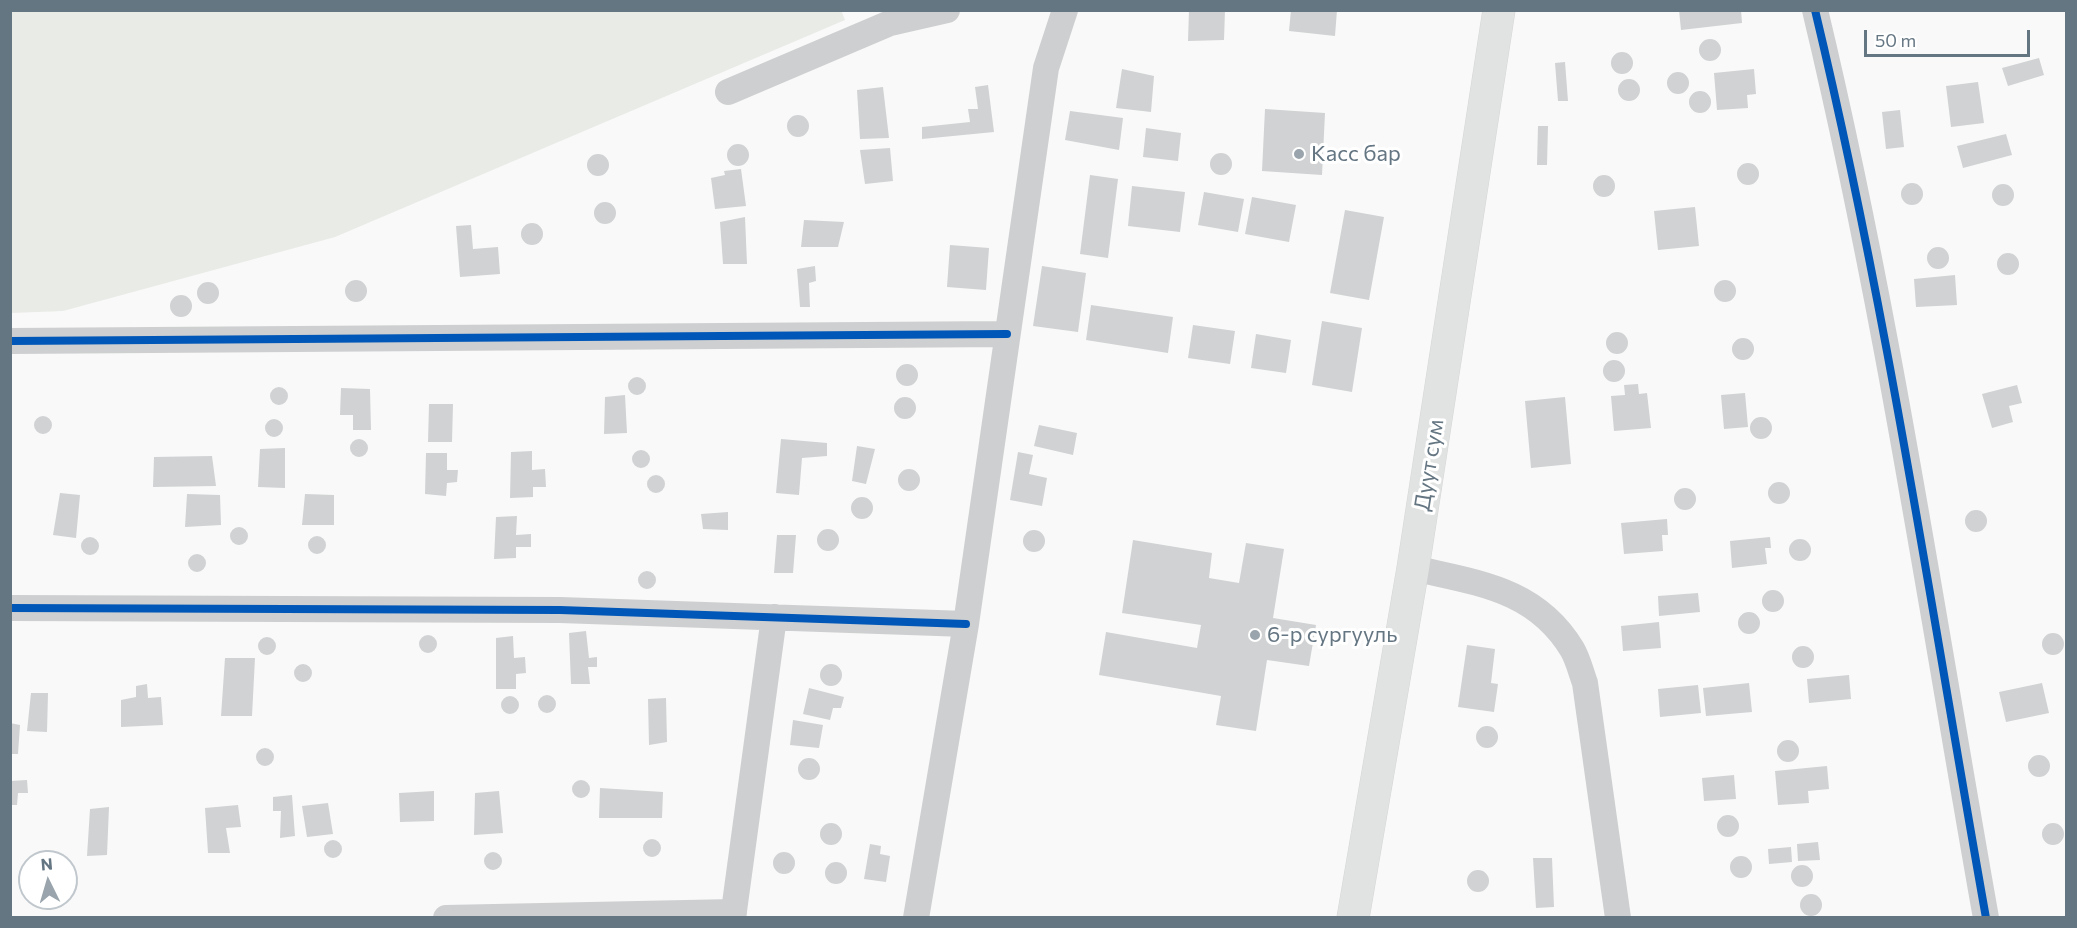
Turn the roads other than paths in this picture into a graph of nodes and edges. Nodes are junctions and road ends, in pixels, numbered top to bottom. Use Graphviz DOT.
graph roads {
  1 [pos="947,10"];
  2 [pos="1065,10"];
  3 [pos="1499,10"];
  4 [pos="1815,10"];
  5 [pos="728,92"];
  6 [pos="1007,334"];
  7 [pos="10,341"];
  8 [pos="1413,568"];
  9 [pos="10,608"];
  10 [pos="774,617"];
  11 [pos="966,624"];
  12 [pos="734,915"];
  13 [pos="446,918"];
  14 [pos="916,918"];
  15 [pos="1353,918"];
  16 [pos="1618,918"];
  17 [pos="1986,918"];
  1 -- 5 [label="street"];
  2 -- 6 [label="street"];
  3 -- 8 [label="main road, Дуут сум"];
  4 -- 17 [label="street"];
  6 -- 7 [label="street"];
  6 -- 11 [label="street"];
  8 -- 15 [label="main road, Дуут сум"];
  8 -- 16 [label="street"];
  9 -- 10 [label="street"];
  10 -- 11 [label="street"];
  10 -- 12 [label="street"];
  11 -- 14 [label="street"];
  12 -- 13 [label="street"];
}
